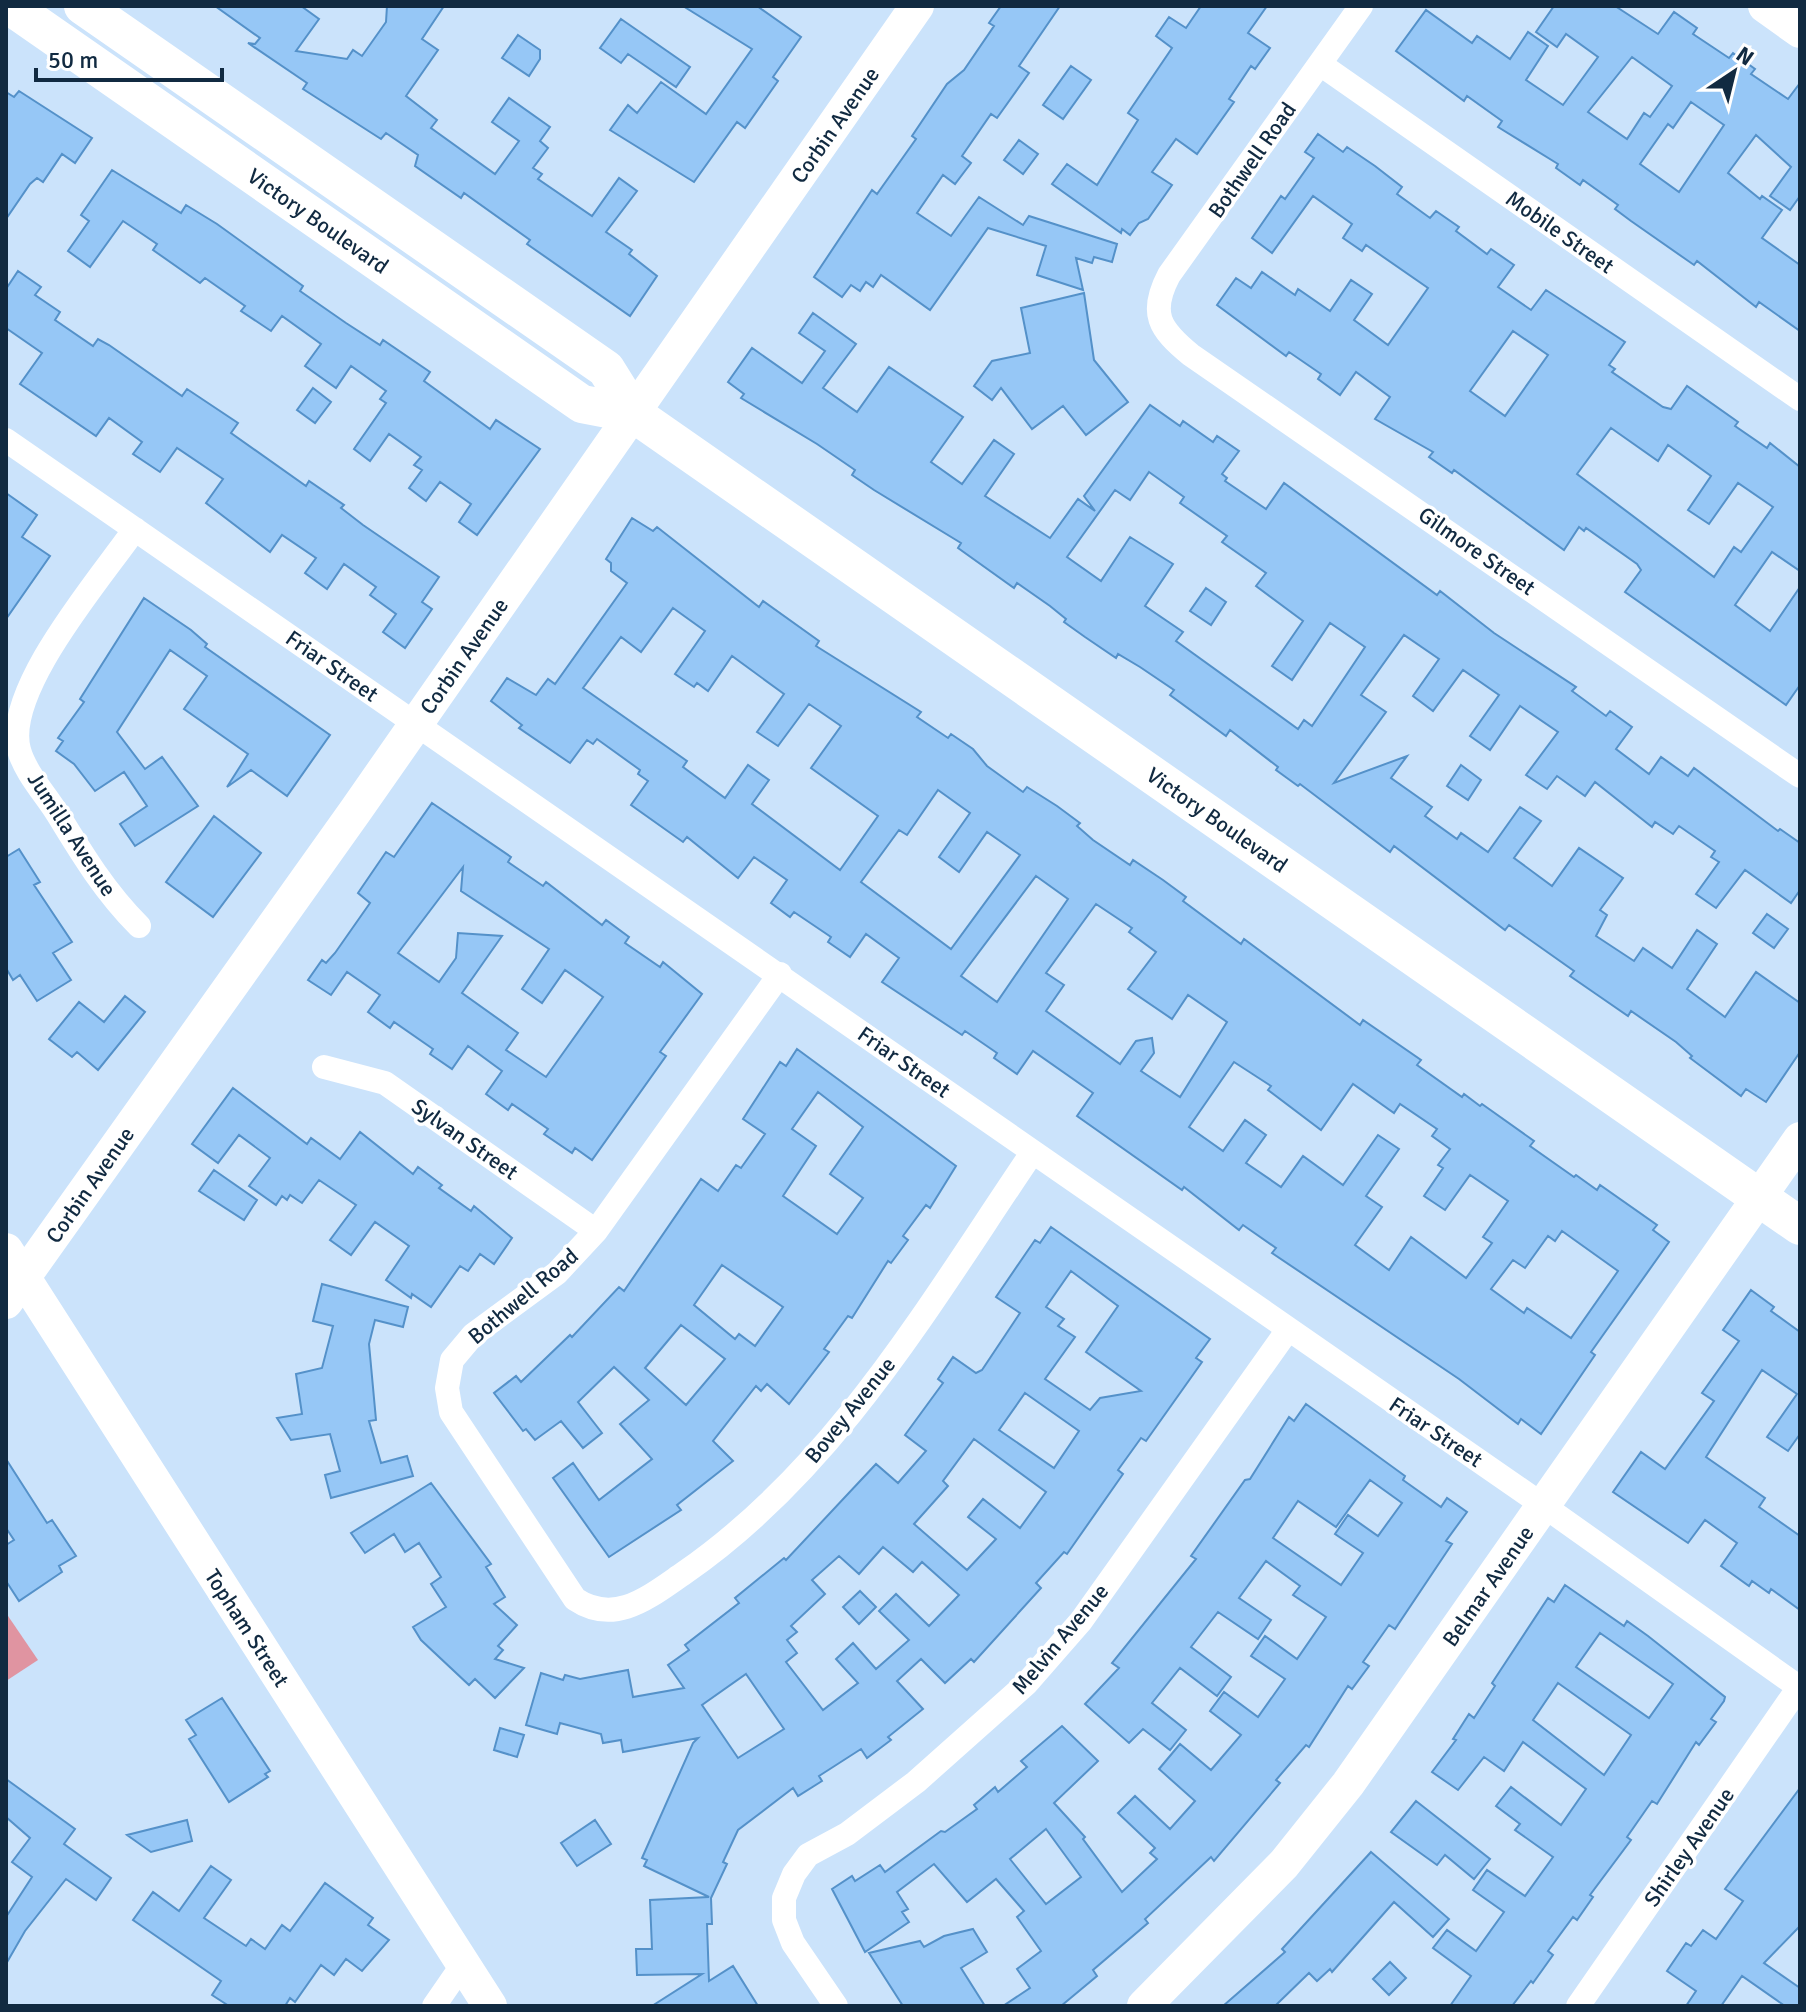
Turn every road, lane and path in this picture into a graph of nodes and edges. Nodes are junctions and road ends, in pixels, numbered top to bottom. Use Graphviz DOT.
graph roads {
  1 [pos="10,6"];
  2 [pos="83,6"];
  3 [pos="917,6"];
  4 [pos="1361,6"];
  5 [pos="1765,6"];
  6 [pos="1800,31"];
  7 [pos="1320,64"];
  8 [pos="1159,320"];
  9 [pos="1800,399"];
  10 [pos="634,414"];
  11 [pos="6,440"];
  12 [pos="135,529"];
  13 [pos="416,724"];
  14 [pos="1800,776"];
  15 [pos="139,926"];
  16 [pos="780,974"];
  17 [pos="324,1067"];
  18 [pos="1800,1139"];
  19 [pos="1032,1153"];
  20 [pos="1760,1198"];
  21 [pos="1800,1226"];
  22 [pos="596,1231"];
  23 [pos="12,1276"];
  24 [pos="1287,1331"];
  25 [pos="1544,1506"];
  26 [pos="613,1611"];
  27 [pos="1800,1688"];
  28 [pos="463,1964"];
  29 [pos="434,2006"];
  30 [pos="490,2006"];
  31 [pos="836,2006"];
  32 [pos="1144,2006"];
  33 [pos="1578,2006"];
  1 -- 10 [label="main road, Victory Boulevard"];
  2 -- 10 [label="main road, Victory Boulevard"];
  3 -- 10 [label="main road, Corbin Avenue"];
  4 -- 7 [label="street, Bothwell Road"];
  5 -- 6 [label="main road"];
  7 -- 8 [label="street, Bothwell Road"];
  7 -- 9 [label="street, Mobile Street"];
  8 -- 14 [label="street, Gilmore Street"];
  10 -- 13 [label="main road, Corbin Avenue"];
  10 -- 20 [label="main road, Victory Boulevard"];
  11 -- 12 [label="street, Friar Street"];
  12 -- 13 [label="street, Friar Street"];
  12 -- 15 [label="street, Jumilla Avenue"];
  13 -- 16 [label="street, Friar Street"];
  13 -- 23 [label="main road, Corbin Avenue"];
  16 -- 19 [label="street, Friar Street"];
  16 -- 22 [label="street, Bothwell Road"];
  17 -- 22 [label="street, Sylvan Street"];
  18 -- 20 [label="main road, Belmar Avenue"];
  19 -- 24 [label="street, Friar Street"];
  19 -- 26 [label="street, Bovey Avenue"];
  20 -- 21 [label="main road, Victory Boulevard"];
  20 -- 25 [label="main road, Belmar Avenue"];
  22 -- 26 [label="street, Bothwell Road"];
  23 -- 28 [label="main road, Topham Street"];
  24 -- 25 [label="street, Friar Street"];
  24 -- 31 [label="street, Melvin Avenue"];
  25 -- 27 [label="street, Friar Street"];
  25 -- 32 [label="main road, Belmar Avenue"];
  27 -- 33 [label="street, Shirley Avenue"];
  28 -- 29 [label="street"];
  28 -- 30 [label="main road, Topham Street"];
}
